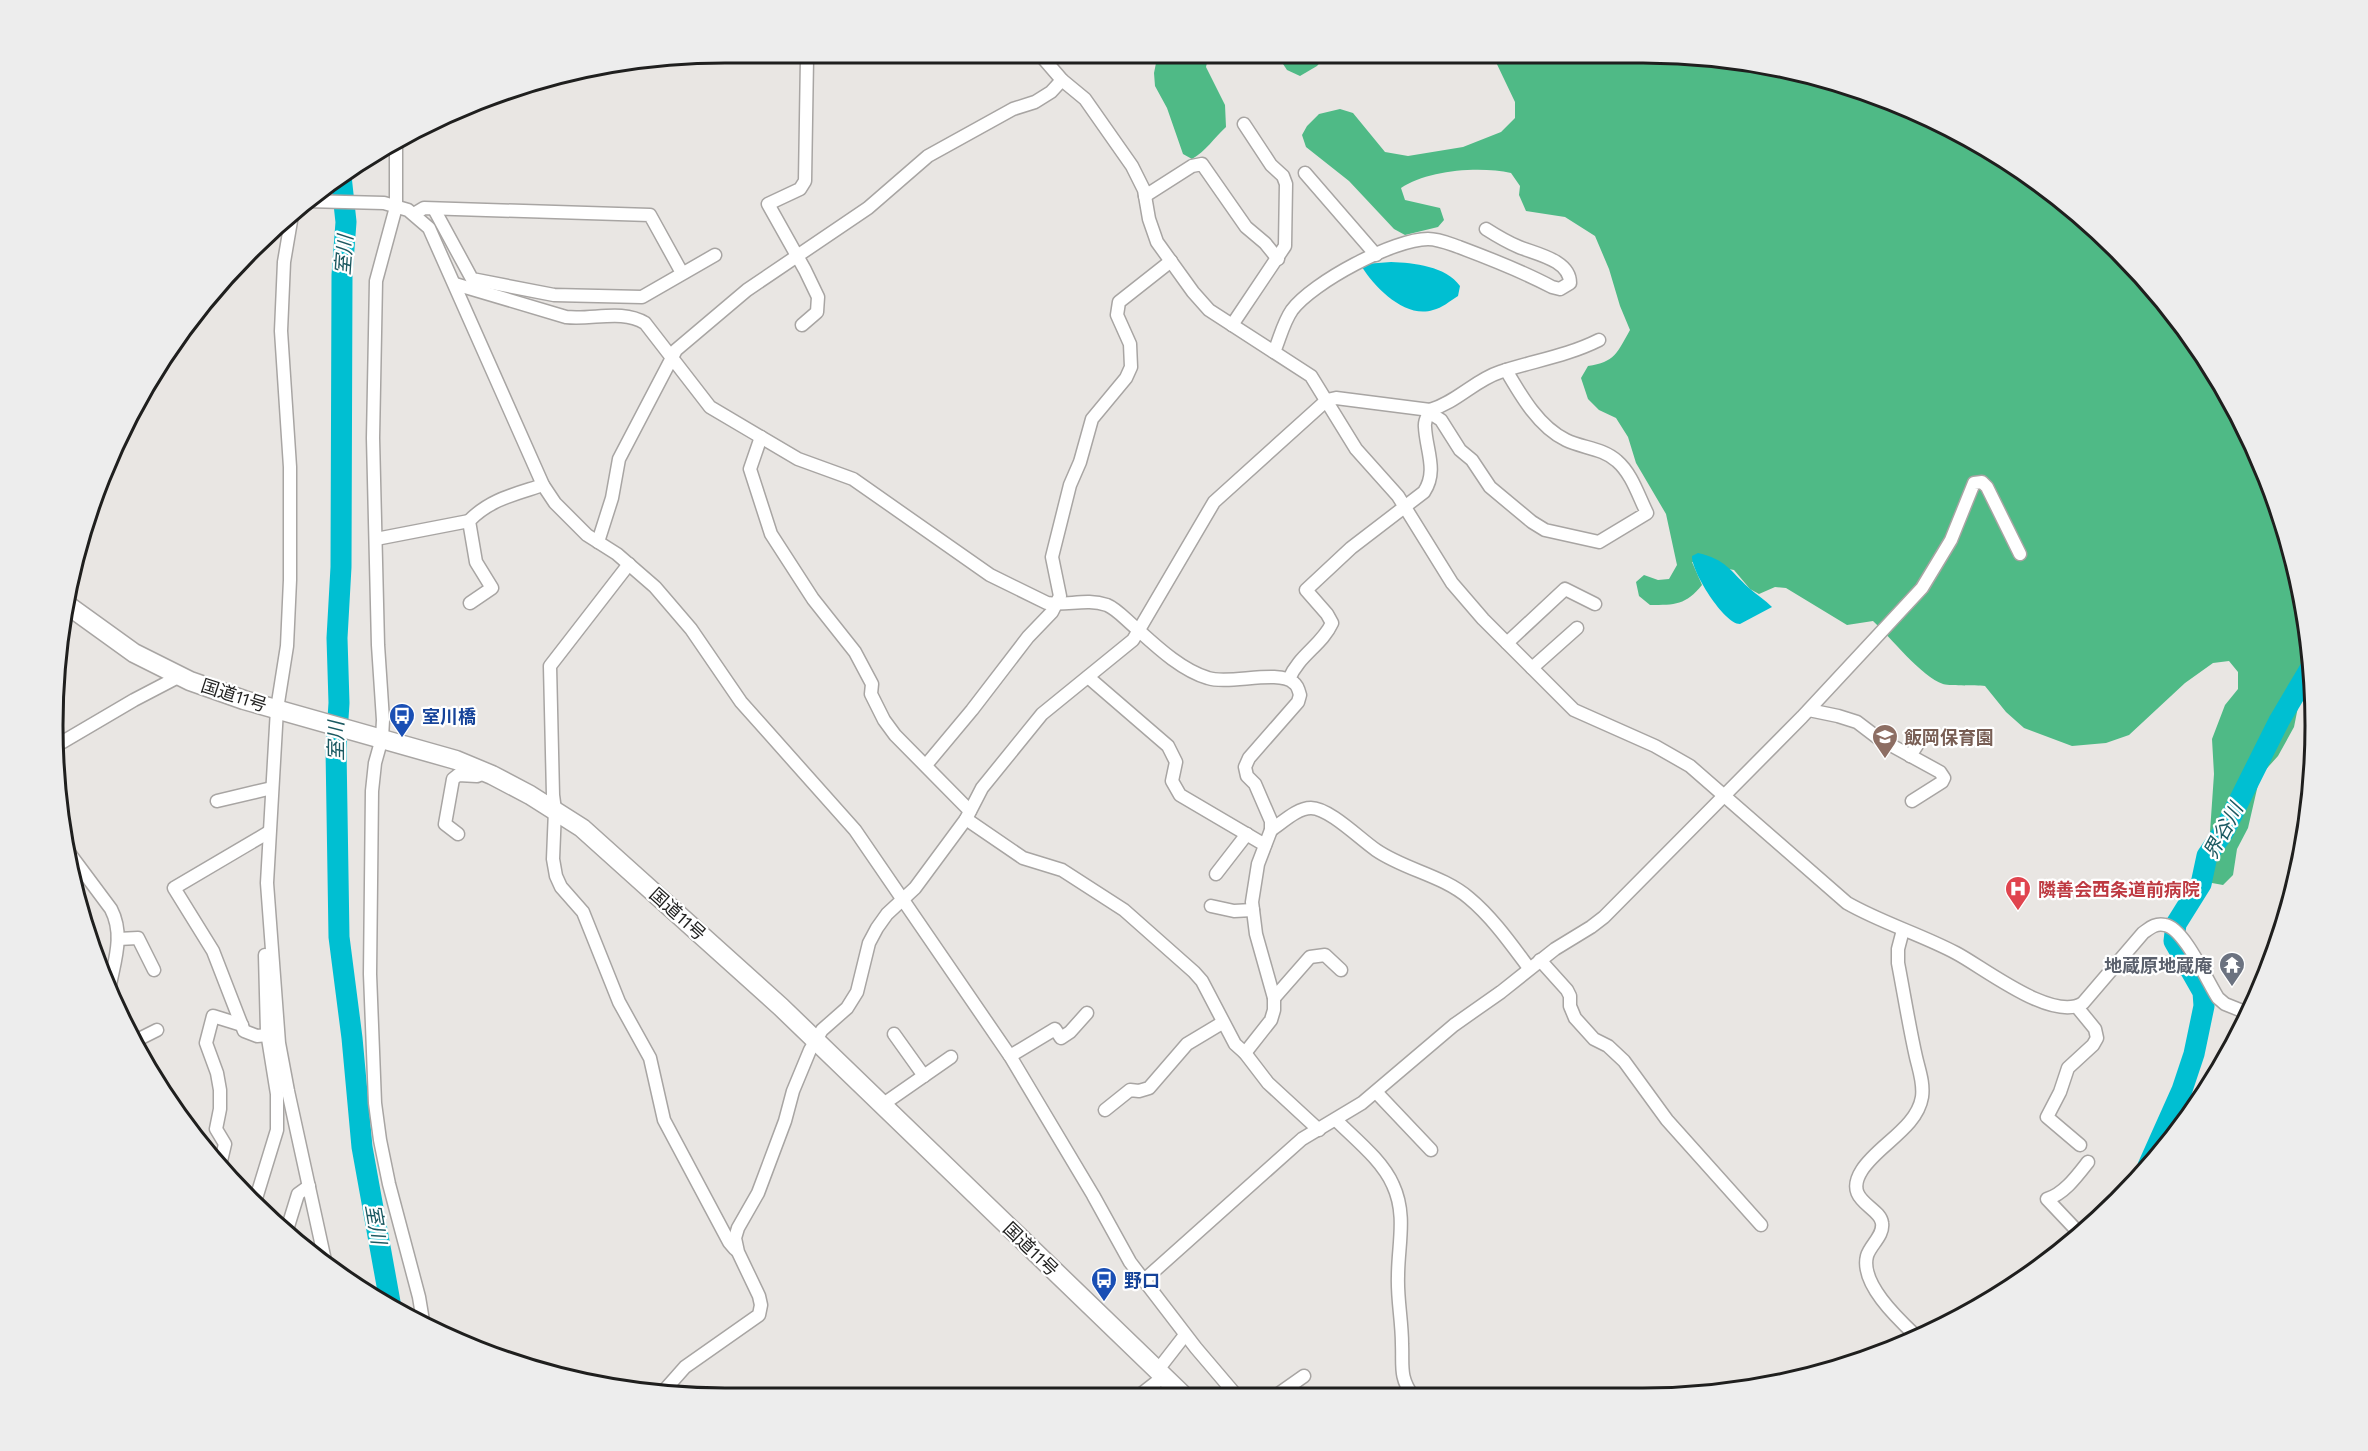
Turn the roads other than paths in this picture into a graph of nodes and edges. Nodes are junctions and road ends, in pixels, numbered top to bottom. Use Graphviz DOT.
graph roads {
  1 [pos="807,63"];
  2 [pos="1047,63"];
  3 [pos="1062,80"];
  4 [pos="1244,124"];
  5 [pos="395,151"];
  6 [pos="1305,174"];
  7 [pos="1145,196"];
  8 [pos="320,202"];
  9 [pos="390,205"];
  10 [pos="434,209"];
  11 [pos="414,214"];
  12 [pos="290,226"];
  13 [pos="1486,229"];
  14 [pos="716,255"];
  15 [pos="1376,255"];
  16 [pos="798,257"];
  17 [pos="1278,259"];
  18 [pos="1171,261"];
  19 [pos="682,273"];
  20 [pos="455,284"];
  21 [pos="802,325"];
  22 [pos="1232,325"];
  23 [pos="1599,340"];
  24 [pos="1275,352"];
  25 [pos="672,358"];
  26 [pos="1506,370"];
  27 [pos="1327,400"];
  28 [pos="1430,411"];
  29 [pos="761,437"];
  30 [pos="543,485"];
  31 [pos="1405,506"];
  32 [pos="469,521"];
  33 [pos="376,539"];
  34 [pos="598,542"];
  35 [pos="2020,554"];
  36 [pos="629,564"];
  37 [pos="470,603"];
  38 [pos="1057,604"];
  39 [pos="1595,604"];
  40 [pos="74,610"];
  41 [pos="1577,628"];
  42 [pos="1138,630"];
  43 [pos="1507,643"];
  44 [pos="1532,668"];
  45 [pos="180,676"];
  46 [pos="1088,678"];
  47 [pos="1288,679"];
  48 [pos="279,710"];
  49 [pos="1809,710"];
  50 [pos="378,737"];
  51 [pos="1921,740"];
  52 [pos="63,742"];
  53 [pos="1910,756"];
  54 [pos="926,765"];
  55 [pos="485,772"];
  56 [pos="272,788"];
  57 [pos="1723,796"];
  58 [pos="217,801"];
  59 [pos="1912,801"];
  60 [pos="555,810"];
  61 [pos="968,815"];
  62 [pos="1271,830"];
  63 [pos="266,833"];
  64 [pos="458,834"];
  65 [pos="1246,834"];
  66 [pos="1265,845"];
  67 [pos="78,865"];
  68 [pos="1216,874"];
  69 [pos="904,900"];
  70 [pos="1211,906"];
  71 [pos="1253,910"];
  72 [pos="1903,930"];
  73 [pos="118,939"];
  74 [pos="1534,964"];
  75 [pos="154,970"];
  76 [pos="1341,970"];
  77 [pos="112,975"];
  78 [pos="1274,998"];
  79 [pos="2077,1007"];
  80 [pos="2241,1010"];
  81 [pos="1087,1013"];
  82 [pos="1222,1023"];
  83 [pos="242,1025"];
  84 [pos="157,1030"];
  85 [pos="894,1034"];
  86 [pos="268,1035"];
  87 [pos="141,1038"];
  88 [pos="815,1040"];
  89 [pos="1245,1053"];
  90 [pos="1010,1056"];
  91 [pos="951,1057"];
  92 [pos="924,1076"];
  93 [pos="1376,1092"];
  94 [pos="882,1106"];
  95 [pos="1105,1110"];
  96 [pos="1336,1120"];
  97 [pos="1319,1130"];
  98 [pos="2080,1145"];
  99 [pos="1431,1150"];
  100 [pos="222,1156"];
  101 [pos="2088,1162"];
  102 [pos="309,1186"];
  103 [pos="257,1194"];
  104 [pos="289,1224"];
  105 [pos="1761,1225"];
  106 [pos="2074,1228"];
  107 [pos="321,1250"];
  108 [pos="738,1252"];
  109 [pos="1143,1281"];
  110 [pos="422,1314"];
  111 [pos="1911,1331"];
  112 [pos="1185,1335"];
  113 [pos="1160,1374"];
  114 [pos="1305,1376"];
  115 [pos="669,1385"];
  116 [pos="1147,1388"];
  117 [pos="1175,1388"];
  118 [pos="1230,1388"];
  119 [pos="1287,1388"];
  120 [pos="1409,1388"];
  1 -- 16 [label="street"];
  2 -- 3 [label="street"];
  3 -- 7 [label="street"];
  3 -- 16 [label="street"];
  4 -- 17 [label="street"];
  5 -- 9 [label="street"];
  6 -- 15 [label="street"];
  7 -- 17 [label="street"];
  7 -- 18 [label="street"];
  8 -- 9 [label="street"];
  9 -- 11 [label="street"];
  9 -- 33 [label="street"];
  10 -- 11 [label="street"];
  10 -- 19 [label="street"];
  10 -- 19 [label="street"];
  11 -- 20 [label="street"];
  12 -- 48 [label="street"];
  13 -- 15 [label="street"];
  14 -- 19 [label="street"];
  15 -- 24 [label="street"];
  16 -- 21 [label="street"];
  16 -- 25 [label="street"];
  17 -- 22 [label="street"];
  18 -- 22 [label="street"];
  18 -- 38 [label="street"];
  20 -- 25 [label="street"];
  20 -- 30 [label="street"];
  22 -- 24 [label="street"];
  23 -- 26 [label="street"];
  24 -- 27 [label="street"];
  25 -- 29 [label="street"];
  25 -- 34 [label="street"];
  26 -- 28 [label="street"];
  26 -- 28 [label="street"];
  27 -- 28 [label="street"];
  27 -- 31 [label="street"];
  27 -- 42 [label="street"];
  28 -- 31 [label="street"];
  29 -- 38 [label="street"];
  29 -- 54 [label="street"];
  30 -- 32 [label="street"];
  30 -- 34 [label="street"];
  31 -- 43 [label="street"];
  31 -- 47 [label="street"];
  32 -- 33 [label="street"];
  32 -- 37 [label="street"];
  33 -- 50 [label="street"];
  34 -- 36 [label="street"];
  35 -- 49 [label="street"];
  36 -- 60 [label="street"];
  36 -- 69 [label="street"];
  38 -- 42 [label="street"];
  38 -- 54 [label="street"];
  39 -- 43 [label="street"];
  40 -- 45 [label="highway, 国道11号"];
  41 -- 44 [label="street"];
  42 -- 46 [label="street"];
  42 -- 47 [label="street"];
  43 -- 44 [label="street"];
  44 -- 57 [label="street"];
  45 -- 48 [label="highway, 国道11号"];
  45 -- 52 [label="street"];
  46 -- 61 [label="street"];
  46 -- 65 [label="street"];
  47 -- 62 [label="street"];
  48 -- 50 [label="highway, 国道11号"];
  48 -- 56 [label="street"];
  49 -- 53 [label="street"];
  49 -- 57 [label="street"];
  50 -- 55 [label="highway, 国道11号"];
  50 -- 110 [label="street"];
  51 -- 53 [label="street"];
  53 -- 59 [label="street"];
  54 -- 61 [label="street"];
  55 -- 60 [label="highway, 国道11号"];
  55 -- 64 [label="street"];
  56 -- 58 [label="street"];
  56 -- 63 [label="street"];
  57 -- 72 [label="street"];
  57 -- 74 [label="street"];
  60 -- 88 [label="highway, 国道11号"];
  60 -- 108 [label="street"];
  61 -- 69 [label="street"];
  61 -- 82 [label="street"];
  62 -- 66 [label="street"];
  62 -- 74 [label="street"];
  63 -- 83 [label="street"];
  63 -- 86 [label="street"];
  63 -- 102 [label="street"];
  65 -- 66 [label="street"];
  65 -- 68 [label="street"];
  66 -- 71 [label="street"];
  67 -- 73 [label="street"];
  69 -- 88 [label="street"];
  69 -- 90 [label="street"];
  70 -- 71 [label="street"];
  71 -- 78 [label="street"];
  72 -- 79 [label="street"];
  72 -- 111 [label="street"];
  73 -- 75 [label="street"];
  73 -- 77 [label="street"];
  74 -- 93 [label="street"];
  74 -- 105 [label="street"];
  76 -- 78 [label="street"];
  78 -- 89 [label="street"];
  79 -- 80 [label="street"];
  79 -- 98 [label="street"];
  81 -- 90 [label="street"];
  82 -- 89 [label="street"];
  82 -- 95 [label="street"];
  83 -- 86 [label="street"];
  83 -- 100 [label="street"];
  84 -- 87 [label="street"];
  85 -- 92 [label="street"];
  86 -- 103 [label="street"];
  88 -- 94 [label="highway, 国道11号"];
  88 -- 108 [label="street"];
  89 -- 97 [label="street"];
  90 -- 109 [label="street"];
  91 -- 92 [label="street"];
  92 -- 94 [label="street"];
  93 -- 96 [label="street"];
  93 -- 99 [label="street"];
  94 -- 113 [label="highway, 国道11号"];
  96 -- 97 [label="street"];
  96 -- 120 [label="street"];
  97 -- 109 [label="street"];
  101 -- 106 [label="street"];
  102 -- 104 [label="street"];
  102 -- 107 [label="street"];
  108 -- 115 [label="street"];
  109 -- 112 [label="street"];
  112 -- 113 [label="street"];
  112 -- 118 [label="street"];
  113 -- 116 [label="street"];
  113 -- 117 [label="highway, 国道11号"];
  114 -- 119 [label="street"];
}
